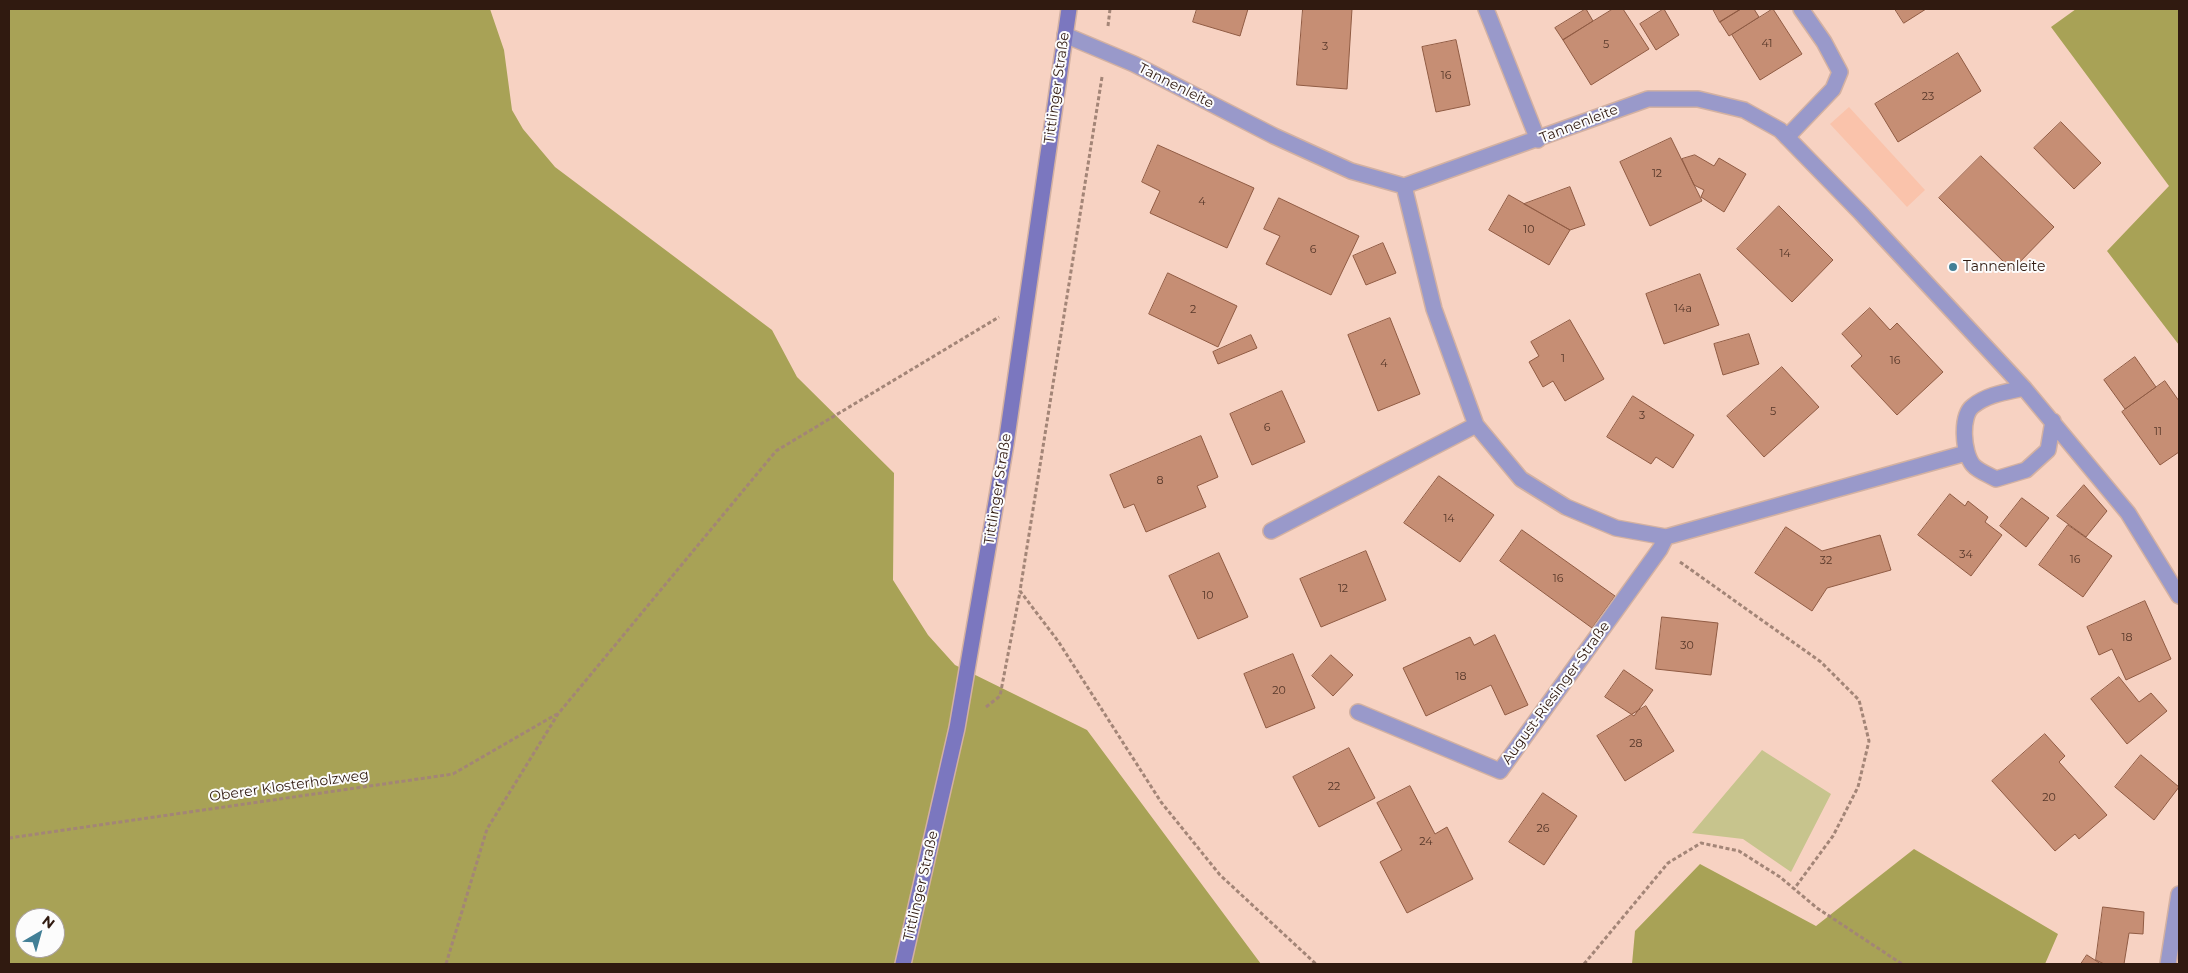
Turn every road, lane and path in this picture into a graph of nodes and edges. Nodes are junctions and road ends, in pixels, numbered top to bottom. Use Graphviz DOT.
graph roads {
  1 [pos="1069,9"];
  2 [pos="1110,9"];
  3 [pos="1486,9"];
  4 [pos="1802,9"];
  5 [pos="1065,35"];
  6 [pos="1106,53"];
  7 [pos="1787,137"];
  8 [pos="1538,140"];
  9 [pos="1404,186"];
  10 [pos="1027,299"];
  11 [pos="2024,388"];
  12 [pos="2053,421"];
  13 [pos="1476,425"];
  14 [pos="1966,453"];
  15 [pos="1272,531"];
  16 [pos="1663,543"];
  17 [pos="1020,591"];
  18 [pos="2179,596"];
  19 [pos="1358,712"];
  20 [pos="558,714"];
  21 [pos="957,728"];
  22 [pos="9,838"];
  23 [pos="1794,889"];
  24 [pos="2179,894"];
  25 [pos="446,964"];
  26 [pos="903,964"];
  27 [pos="1316,964"];
  28 [pos="1584,964"];
  29 [pos="1902,964"];
  30 [pos="2168,964"];
  1 -- 5 [label="street, Tittlinger Straße"];
  2 -- 6 [label="path"];
  3 -- 8 [label="street"];
  4 -- 7 [label="street"];
  5 -- 6 [label="street, Tannenleite"];
  5 -- 10 [label="street, Tittlinger Straße"];
  6 -- 9 [label="street, Tannenleite"];
  6 -- 17 [label="path"];
  7 -- 8 [label="street, Tannenleite"];
  7 -- 11 [label="street, Tannenleite"];
  8 -- 9 [label="street, Tannenleite"];
  9 -- 13 [label="street"];
  10 -- 20 [label="path"];
  10 -- 21 [label="street, Tittlinger Straße"];
  11 -- 12 [label="street, Tannenleite"];
  11 -- 14 [label="street"];
  12 -- 14 [label="street"];
  12 -- 18 [label="street, Tannenleite"];
  13 -- 15 [label="street"];
  13 -- 16 [label="street"];
  14 -- 16 [label="street"];
  16 -- 19 [label="street, August-Riesinger-Straße"];
  16 -- 23 [label="path"];
  17 -- 21 [label="path"];
  17 -- 27 [label="path"];
  20 -- 22 [label="path, Oberer Klosterholzweg"];
  20 -- 25 [label="path"];
  21 -- 26 [label="street, Tittlinger Straße"];
  23 -- 28 [label="path"];
  23 -- 29 [label="path"];
  24 -- 30 [label="street"];
}
